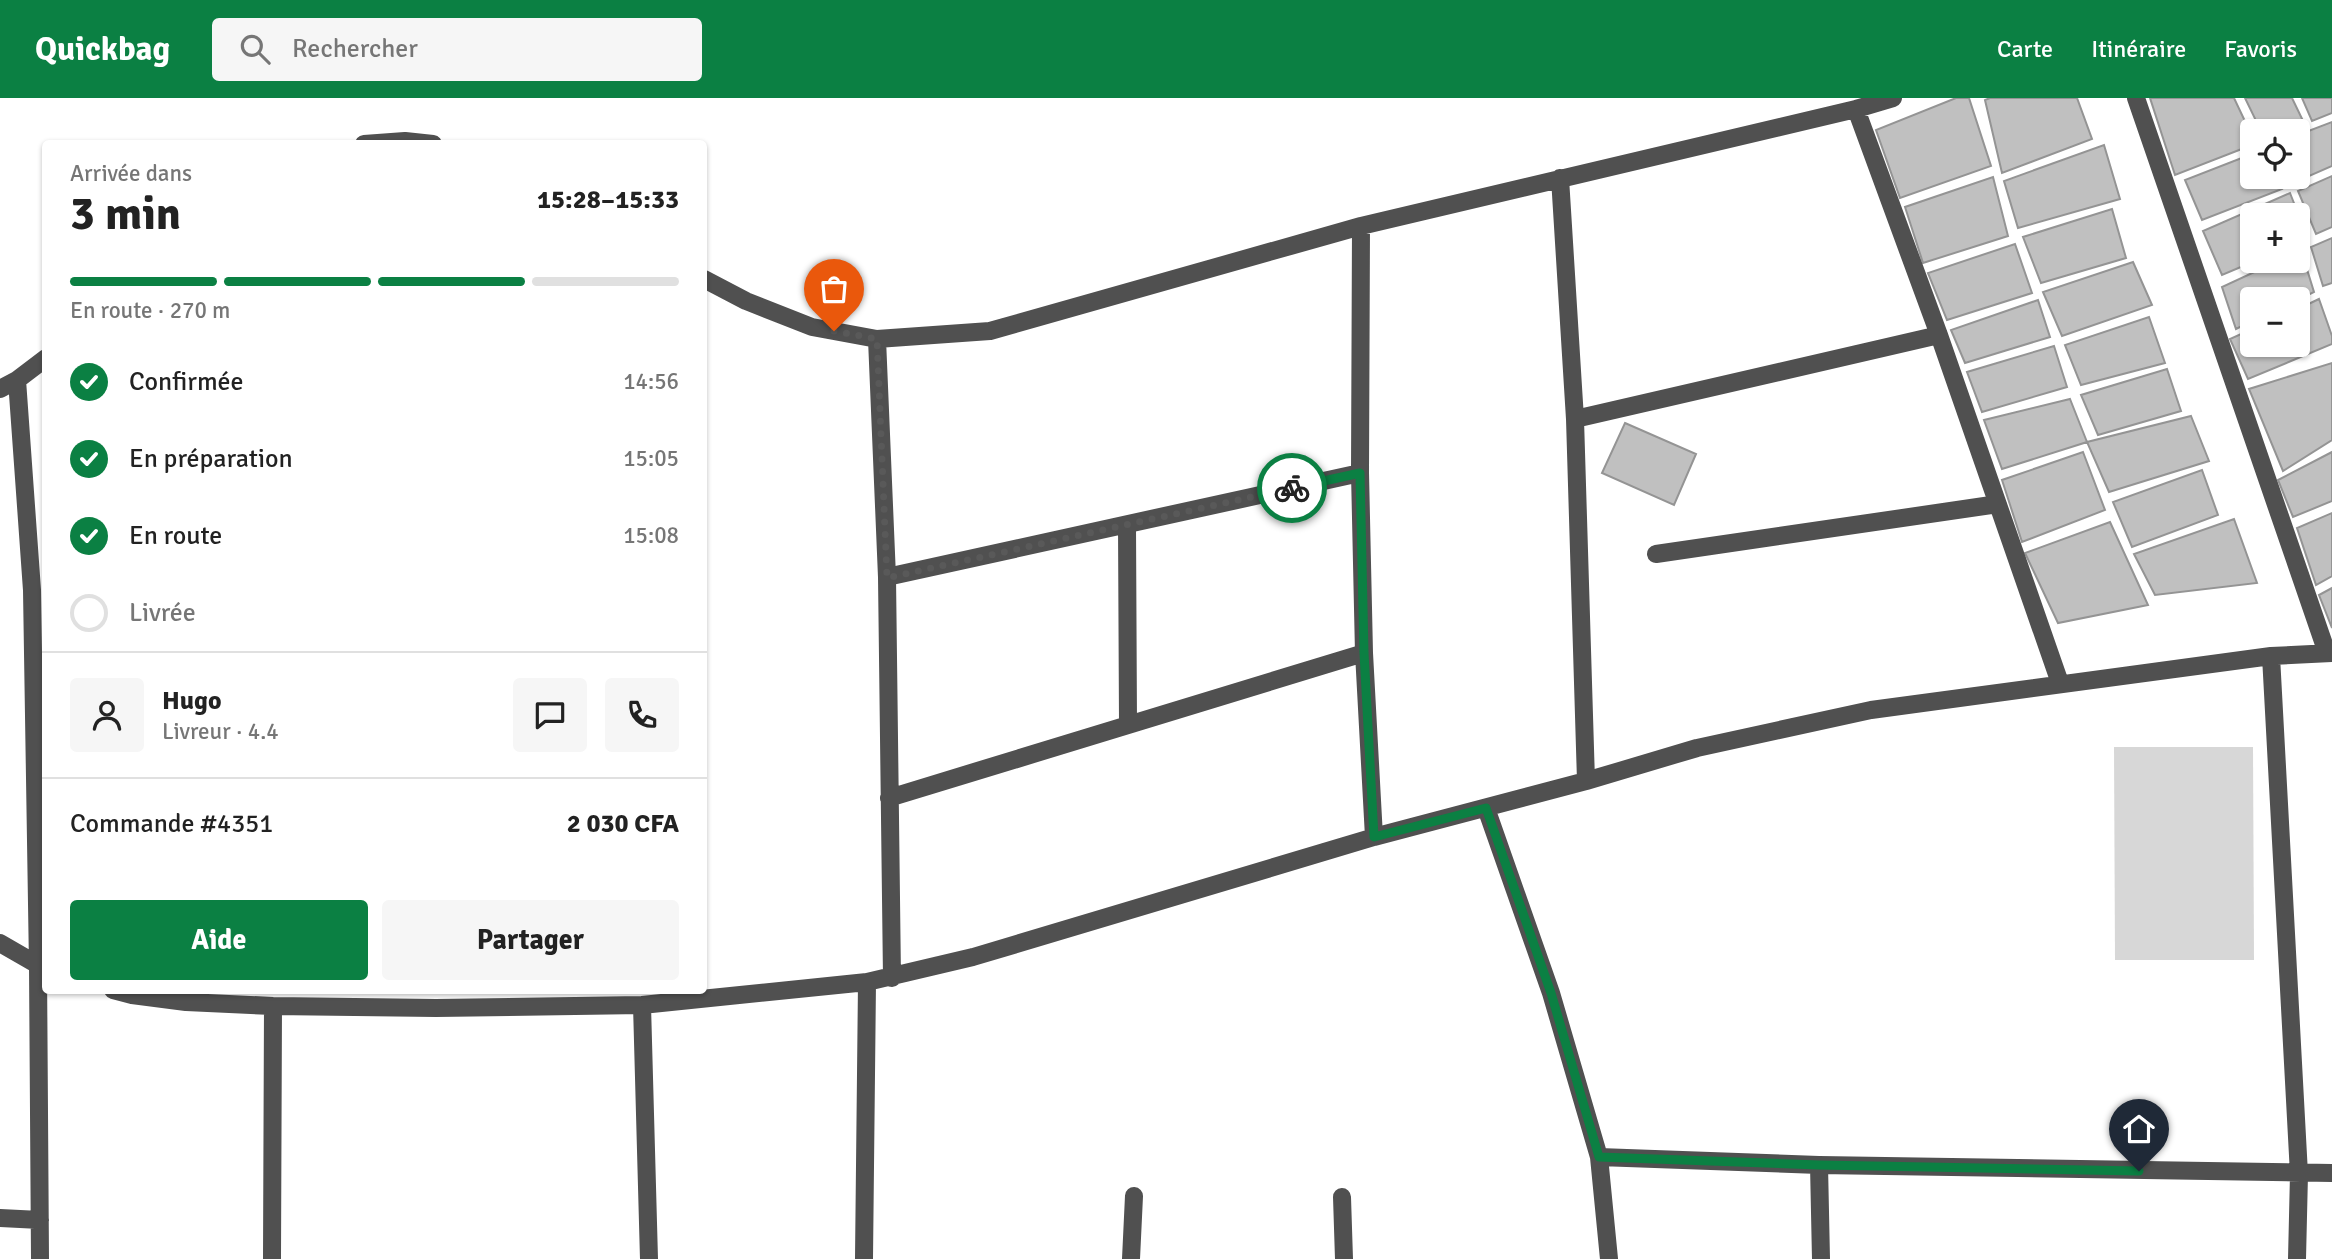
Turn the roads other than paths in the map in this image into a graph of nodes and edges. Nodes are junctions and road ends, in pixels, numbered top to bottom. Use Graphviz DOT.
graph roads {
  1 [pos="1893,98"];
  2 [pos="2136,98"];
  3 [pos="1856,109"];
  4 [pos="1560,178"];
  5 [pos="1362,226"];
  6 [pos="707,281"];
  7 [pos="1939,335"];
  8 [pos="877,339"];
  9 [pos="42,361"];
  10 [pos="17,380"];
  11 [pos="0,389"];
  12 [pos="1575,419"];
  13 [pos="1360,473"];
  14 [pos="1998,503"];
  15 [pos="1127,525"];
  16 [pos="1656,554"];
  17 [pos="887,578"];
  18 [pos="38,590"];
  19 [pos="1364,653"];
  20 [pos="2329,653"];
  21 [pos="2271,656"];
  22 [pos="2060,683"];
  23 [pos="1128,724"];
  24 [pos="40,732"];
  25 [pos="1586,781"];
  26 [pos="889,798"];
  27 [pos="1486,808"];
  28 [pos="1374,837"];
  29 [pos="0,943"];
  30 [pos="42,968"];
  31 [pos="891,978"];
  32 [pos="867,982"];
  33 [pos="128,994"];
  34 [pos="671,997"];
  35 [pos="437,999"];
  36 [pos="642,1005"];
  37 [pos="273,1006"];
  38 [pos="1599,1157"];
  39 [pos="1819,1165"];
  40 [pos="2332,1173"];
  41 [pos="2299,1174"];
  42 [pos="1134,1196"];
  43 [pos="1342,1197"];
  44 [pos="0,1218"];
  45 [pos="40,1220"];
  46 [pos="40,1259"];
  47 [pos="272,1259"];
  48 [pos="649,1259"];
  49 [pos="864,1259"];
  50 [pos="1130,1259"];
  51 [pos="1344,1259"];
  52 [pos="1609,1259"];
  53 [pos="1821,1259"];
  54 [pos="2297,1259"];
  1 -- 3 [label="street"];
  2 -- 20 [label="street"];
  3 -- 4 [label="street"];
  3 -- 7 [label="street"];
  4 -- 5 [label="street"];
  4 -- 12 [label="street"];
  5 -- 8 [label="street"];
  5 -- 13 [label="street"];
  6 -- 8 [label="street"];
  7 -- 12 [label="street"];
  7 -- 14 [label="street"];
  8 -- 17 [label="street"];
  9 -- 10 [label="street"];
  10 -- 11 [label="street"];
  10 -- 18 [label="street"];
  12 -- 25 [label="street"];
  13 -- 15 [label="street"];
  13 -- 19 [label="street"];
  14 -- 16 [label="street"];
  14 -- 22 [label="street"];
  15 -- 17 [label="street"];
  15 -- 23 [label="street"];
  17 -- 26 [label="street"];
  18 -- 24 [label="street"];
  19 -- 23 [label="street"];
  19 -- 28 [label="street"];
  20 -- 21 [label="street"];
  21 -- 22 [label="street"];
  21 -- 41 [label="street"];
  22 -- 25 [label="street"];
  23 -- 26 [label="street"];
  24 -- 30 [label="street"];
  25 -- 27 [label="street"];
  26 -- 31 [label="street"];
  27 -- 28 [label="street"];
  27 -- 38 [label="street"];
  28 -- 31 [label="street"];
  29 -- 30 [label="street"];
  30 -- 45 [label="street"];
  31 -- 32 [label="street"];
  32 -- 34 [label="street"];
  32 -- 49 [label="street"];
  33 -- 37 [label="street"];
  34 -- 36 [label="street"];
  35 -- 36 [label="street"];
  35 -- 37 [label="street"];
  36 -- 48 [label="street"];
  37 -- 47 [label="street"];
  38 -- 39 [label="street"];
  38 -- 52 [label="street"];
  39 -- 41 [label="street"];
  39 -- 53 [label="street"];
  40 -- 41 [label="street"];
  41 -- 54 [label="street"];
  42 -- 50 [label="street"];
  43 -- 51 [label="street"];
  44 -- 45 [label="street"];
  45 -- 46 [label="street"];
}
